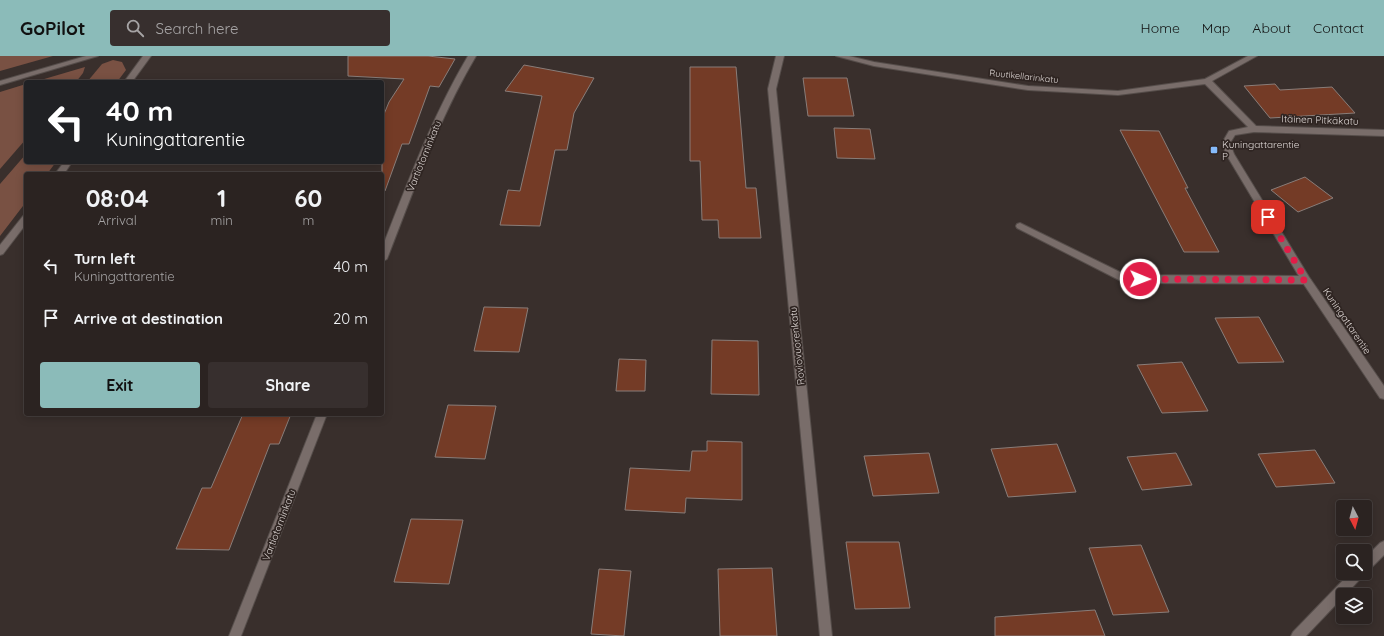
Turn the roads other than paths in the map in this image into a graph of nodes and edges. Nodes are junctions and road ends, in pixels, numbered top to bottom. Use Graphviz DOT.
graph roads {
  1 [pos="94,56"];
  2 [pos="147,56"];
  3 [pos="472,56"];
  4 [pos="780,56"];
  5 [pos="840,56"];
  6 [pos="1253,56"];
  7 [pos="129,80"];
  8 [pos="1207,81"];
  9 [pos="0,83"];
  10 [pos="1254,129"];
  11 [pos="1384,133"];
  12 [pos="24,221"];
  13 [pos="1020,226"];
  14 [pos="0,252"];
  15 [pos="384,254"];
  16 [pos="1306,280"];
  17 [pos="1384,395"];
  18 [pos="321,416"];
  19 [pos="1384,546"];
  20 [pos="1372,559"];
  21 [pos="1351,580"];
  22 [pos="236,636"];
  23 [pos="826,636"];
  24 [pos="1297,636"];
  1 -- 9 [label="street"];
  2 -- 7 [label="street"];
  3 -- 15 [label="street, Vartiotorninkatu"];
  4 -- 23 [label="street, Roviovuorenkatu"];
  5 -- 8 [label="street, Ruutikellarinkatu"];
  6 -- 8 [label="street"];
  8 -- 10 [label="street"];
  10 -- 11 [label="street, Itäinen Pitkäkatu"];
  10 -- 16 [label="street, Kuningattarentie"];
  12 -- 14 [label="street"];
  13 -- 16 [label="street"];
  16 -- 17 [label="street, Kuningattarentie"];
  18 -- 22 [label="street, Vartiotorninkatu"];
  19 -- 20 [label="street"];
  21 -- 24 [label="street"];
}
